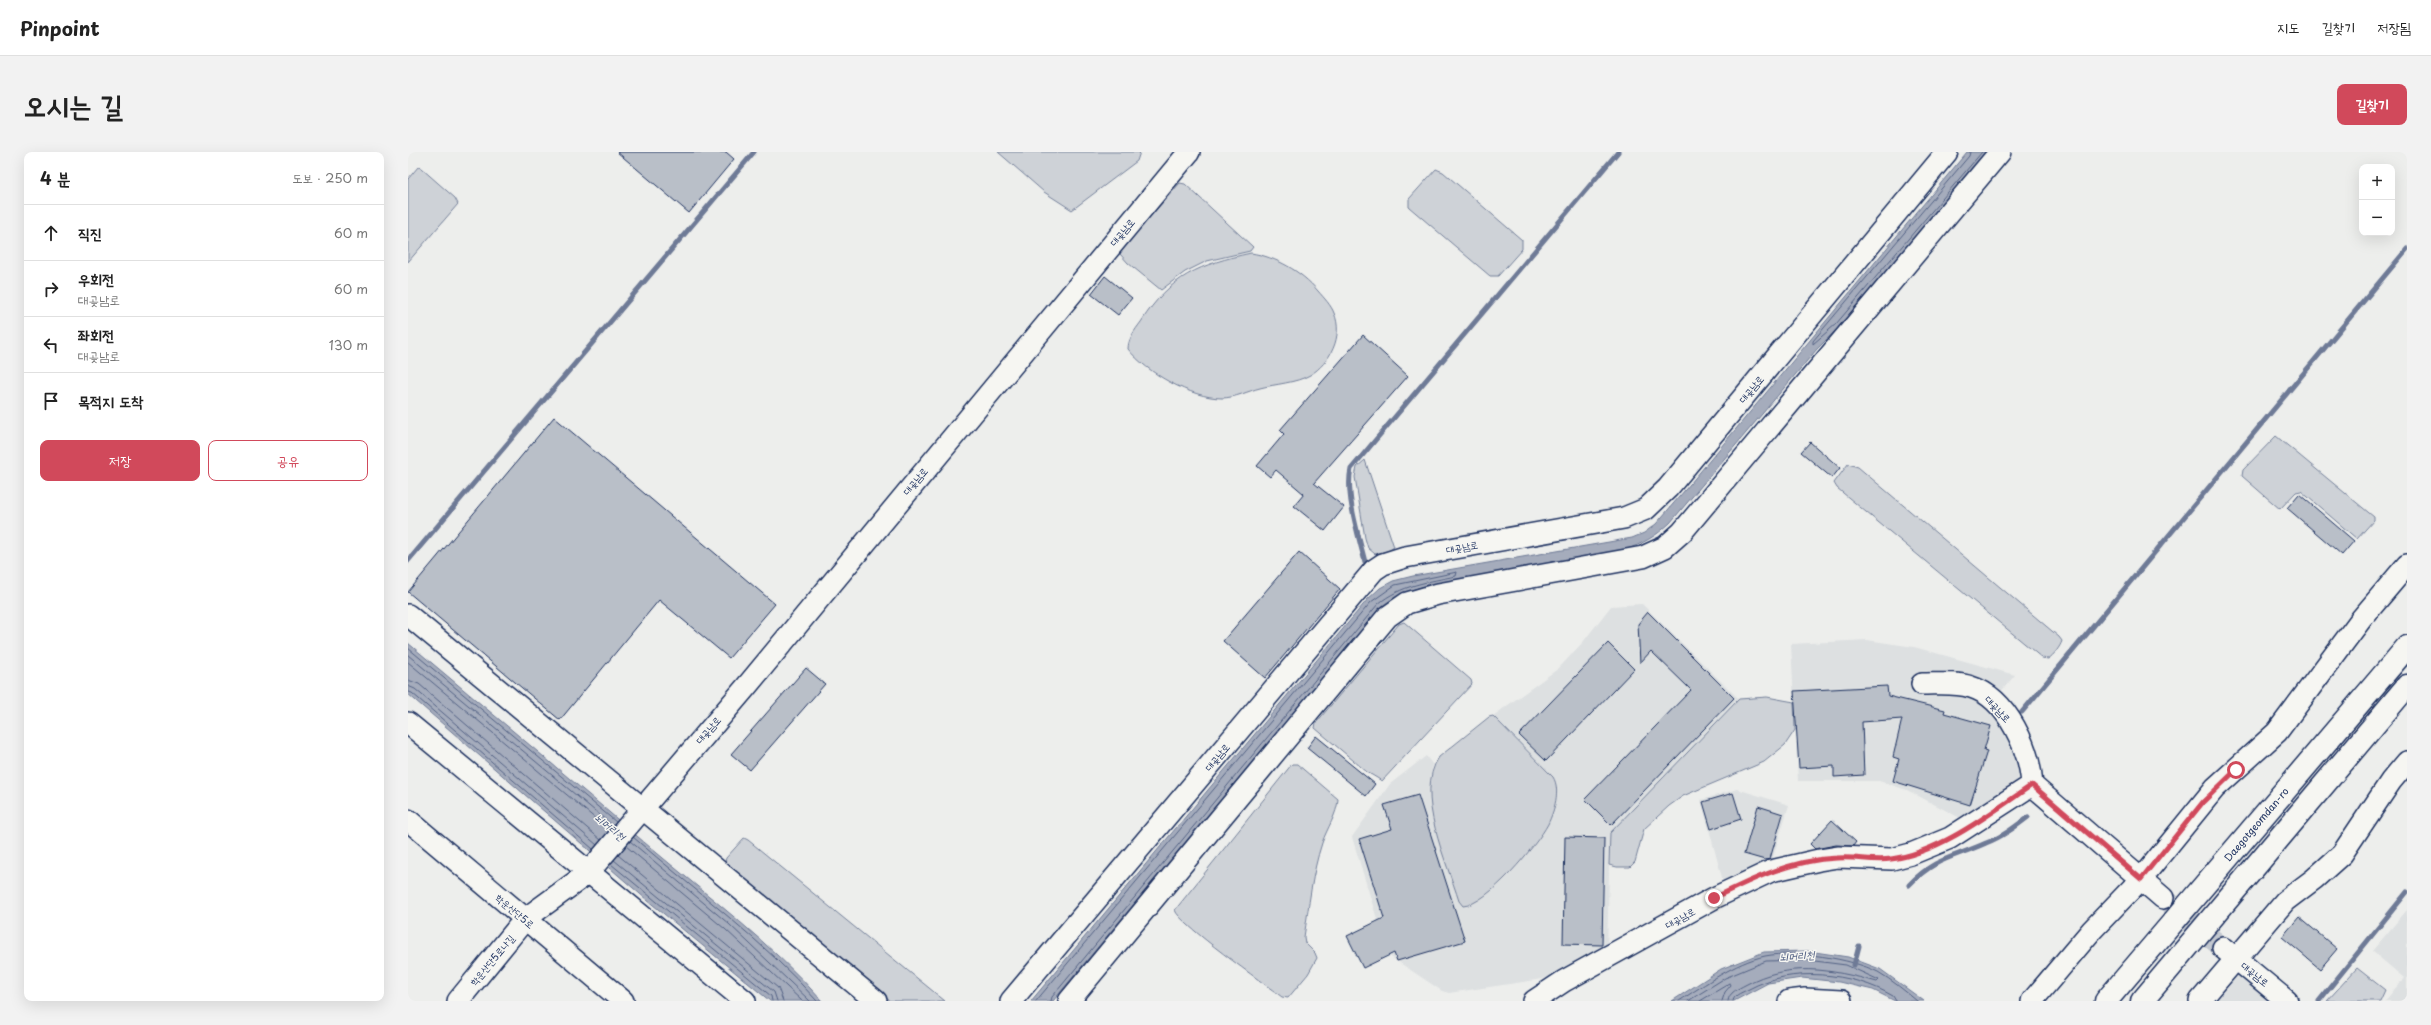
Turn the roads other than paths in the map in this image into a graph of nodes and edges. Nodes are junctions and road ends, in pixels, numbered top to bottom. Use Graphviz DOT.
graph roads {
  1 [pos="1189,152"];
  2 [pos="1947,152"];
  3 [pos="2000,152"];
  4 [pos="2407,565"];
  5 [pos="408,615"];
  6 [pos="2407,647"];
  7 [pos="1922,684"];
  8 [pos="2407,686"];
  9 [pos="408,723"];
  10 [pos="2407,762"];
  11 [pos="2032,785"];
  12 [pos="640,809"];
  13 [pos="408,820"];
  14 [pos="588,873"];
  15 [pos="2141,879"];
  16 [pos="2163,898"];
  17 [pos="525,919"];
  18 [pos="2229,953"];
  19 [pos="458,1001"];
  20 [pos="623,1001"];
  21 [pos="745,1001"];
  22 [pos="876,1001"];
  23 [pos="1011,1001"];
  24 [pos="1069,1001"];
  25 [pos="1534,1001"];
  26 [pos="1789,1001"];
  27 [pos="1841,1001"];
  28 [pos="2032,1001"];
  29 [pos="2106,1001"];
  30 [pos="2142,1001"];
  31 [pos="2200,1001"];
  32 [pos="2287,1001"];
  1 -- 12 [label="street, 대곶남로"];
  2 -- 23 [label="street, 대곶남로"];
  3 -- 24 [label="street"];
  4 -- 15 [label="street"];
  5 -- 12 [label="street"];
  6 -- 29 [label="main road, Daegotgeomdan-ro"];
  7 -- 11 [label="street, 대곶남로"];
  8 -- 30 [label="main road"];
  9 -- 14 [label="street"];
  10 -- 18 [label="street"];
  11 -- 15 [label="street"];
  11 -- 25 [label="street, 대곶남로"];
  12 -- 14 [label="street, 대곶남로"];
  12 -- 22 [label="street"];
  13 -- 17 [label="street, 학운산단5로"];
  14 -- 17 [label="street, 학운산단5로나길"];
  14 -- 21 [label="street"];
  15 -- 16 [label="street"];
  15 -- 28 [label="street"];
  17 -- 19 [label="street, 학운산단5로나길"];
  17 -- 20 [label="street, 학운산단5로"];
  18 -- 31 [label="street"];
  18 -- 32 [label="street, 대곶남로"];
  26 -- 27 [label="street"];
}
